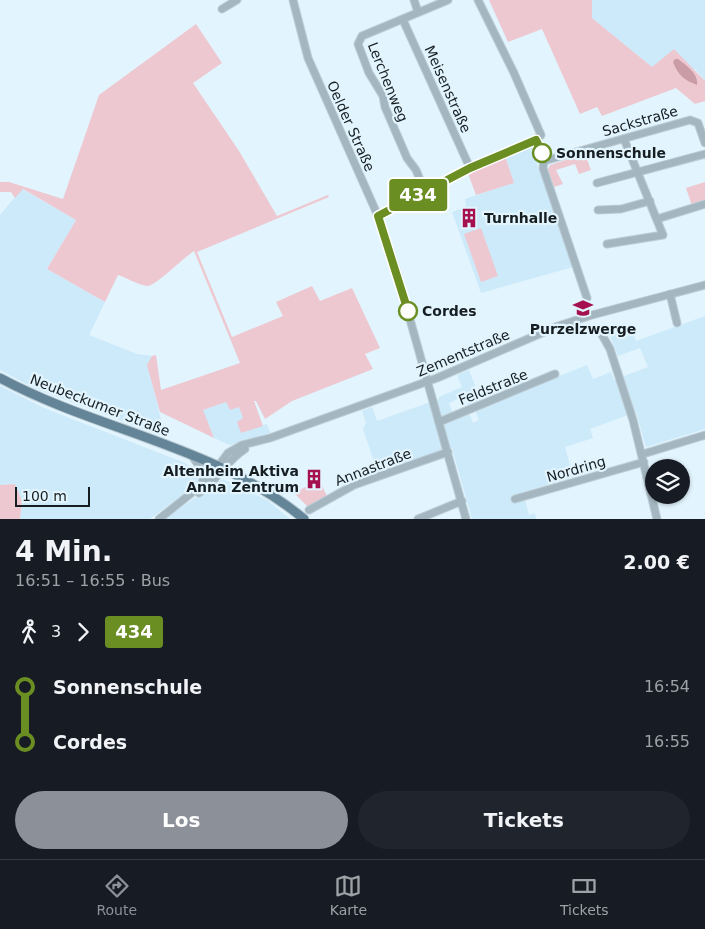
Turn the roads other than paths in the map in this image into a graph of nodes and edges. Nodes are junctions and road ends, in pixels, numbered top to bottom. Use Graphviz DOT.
graph roads {
  1 [pos="237,0"];
  2 [pos="293,0"];
  3 [pos="414,0"];
  4 [pos="445,0"];
  5 [pos="478,0"];
  6 [pos="222,9"];
  7 [pos="418,12"];
  8 [pos="403,20"];
  9 [pos="705,138"];
  10 [pos="624,139"];
  11 [pos="536,140"];
  12 [pos="705,144"];
  13 [pos="705,154"];
  14 [pos="544,161"];
  15 [pos="470,168"];
  16 [pos="638,170"];
  17 [pos="597,183"];
  18 [pos="425,192"];
  19 [pos="650,201"];
  20 [pos="705,204"];
  21 [pos="598,210"];
  22 [pos="378,216"];
  23 [pos="658,219"];
  24 [pos="607,244"];
  25 [pos="705,285"];
  26 [pos="670,294"];
  27 [pos="587,298"];
  28 [pos="677,324"];
  29 [pos="601,332"];
  30 [pos="555,374"];
  31 [pos="0,378"];
  32 [pos="428,382"];
  33 [pos="439,422"];
  34 [pos="705,435"];
  35 [pos="448,452"];
  36 [pos="192,456"];
  37 [pos="643,458"];
  38 [pos="220,468"];
  39 [pos="201,486"];
  40 [pos="515,499"];
  41 [pos="462,501"];
  42 [pos="309,510"];
  43 [pos="167,513"];
  44 [pos="160,519"];
  45 [pos="304,519"];
  46 [pos="418,519"];
  47 [pos="466,519"];
  48 [pos="657,519"];
  1 -- 6 [label="street"];
  2 -- 22 [label="street, Oelder Straße"];
  3 -- 7 [label="street"];
  4 -- 7 [label="street, Lerchenweg"];
  5 -- 11 [label="street"];
  7 -- 8 [label="street, Lerchenweg"];
  8 -- 15 [label="street, Meisenstraße"];
  8 -- 18 [label="street, Lerchenweg"];
  9 -- 10 [label="street, Sackstraße"];
  9 -- 12 [label="street"];
  10 -- 14 [label="street, Sackstraße"];
  10 -- 16 [label="street"];
  11 -- 14 [label="street"];
  11 -- 15 [label="street"];
  13 -- 16 [label="street"];
  14 -- 27 [label="street"];
  15 -- 18 [label="street"];
  16 -- 17 [label="street"];
  16 -- 19 [label="street"];
  18 -- 22 [label="street"];
  19 -- 21 [label="street"];
  19 -- 23 [label="street"];
  20 -- 23 [label="street"];
  22 -- 32 [label="street, Oelder Straße"];
  23 -- 24 [label="street"];
  25 -- 26 [label="street, Zementstraße"];
  26 -- 28 [label="street"];
  26 -- 32 [label="street, Zementstraße"];
  29 -- 37 [label="street"];
  30 -- 33 [label="street, Feldstraße"];
  31 -- 36 [label="main road, Neubeckumer Straße"];
  32 -- 33 [label="street, Oelder Straße"];
  32 -- 38 [label="street, Zementstraße"];
  33 -- 35 [label="street, Oelder Straße"];
  34 -- 37 [label="street, Nordring"];
  35 -- 41 [label="street, Oelder Straße"];
  35 -- 42 [label="street, Annastraße"];
  36 -- 38 [label="main road, Neubeckumer Straße"];
  36 -- 39 [label="street"];
  37 -- 40 [label="street, Nordring"];
  37 -- 48 [label="street"];
  38 -- 39 [label="street, Zementstraße"];
  38 -- 43 [label="street, Zementstraße"];
  38 -- 45 [label="main road, Neubeckumer Straße"];
  39 -- 43 [label="street, Zementstraße"];
  41 -- 46 [label="street"];
  41 -- 47 [label="street, Oelder Straße"];
  43 -- 44 [label="street, Zementstraße"];
}
